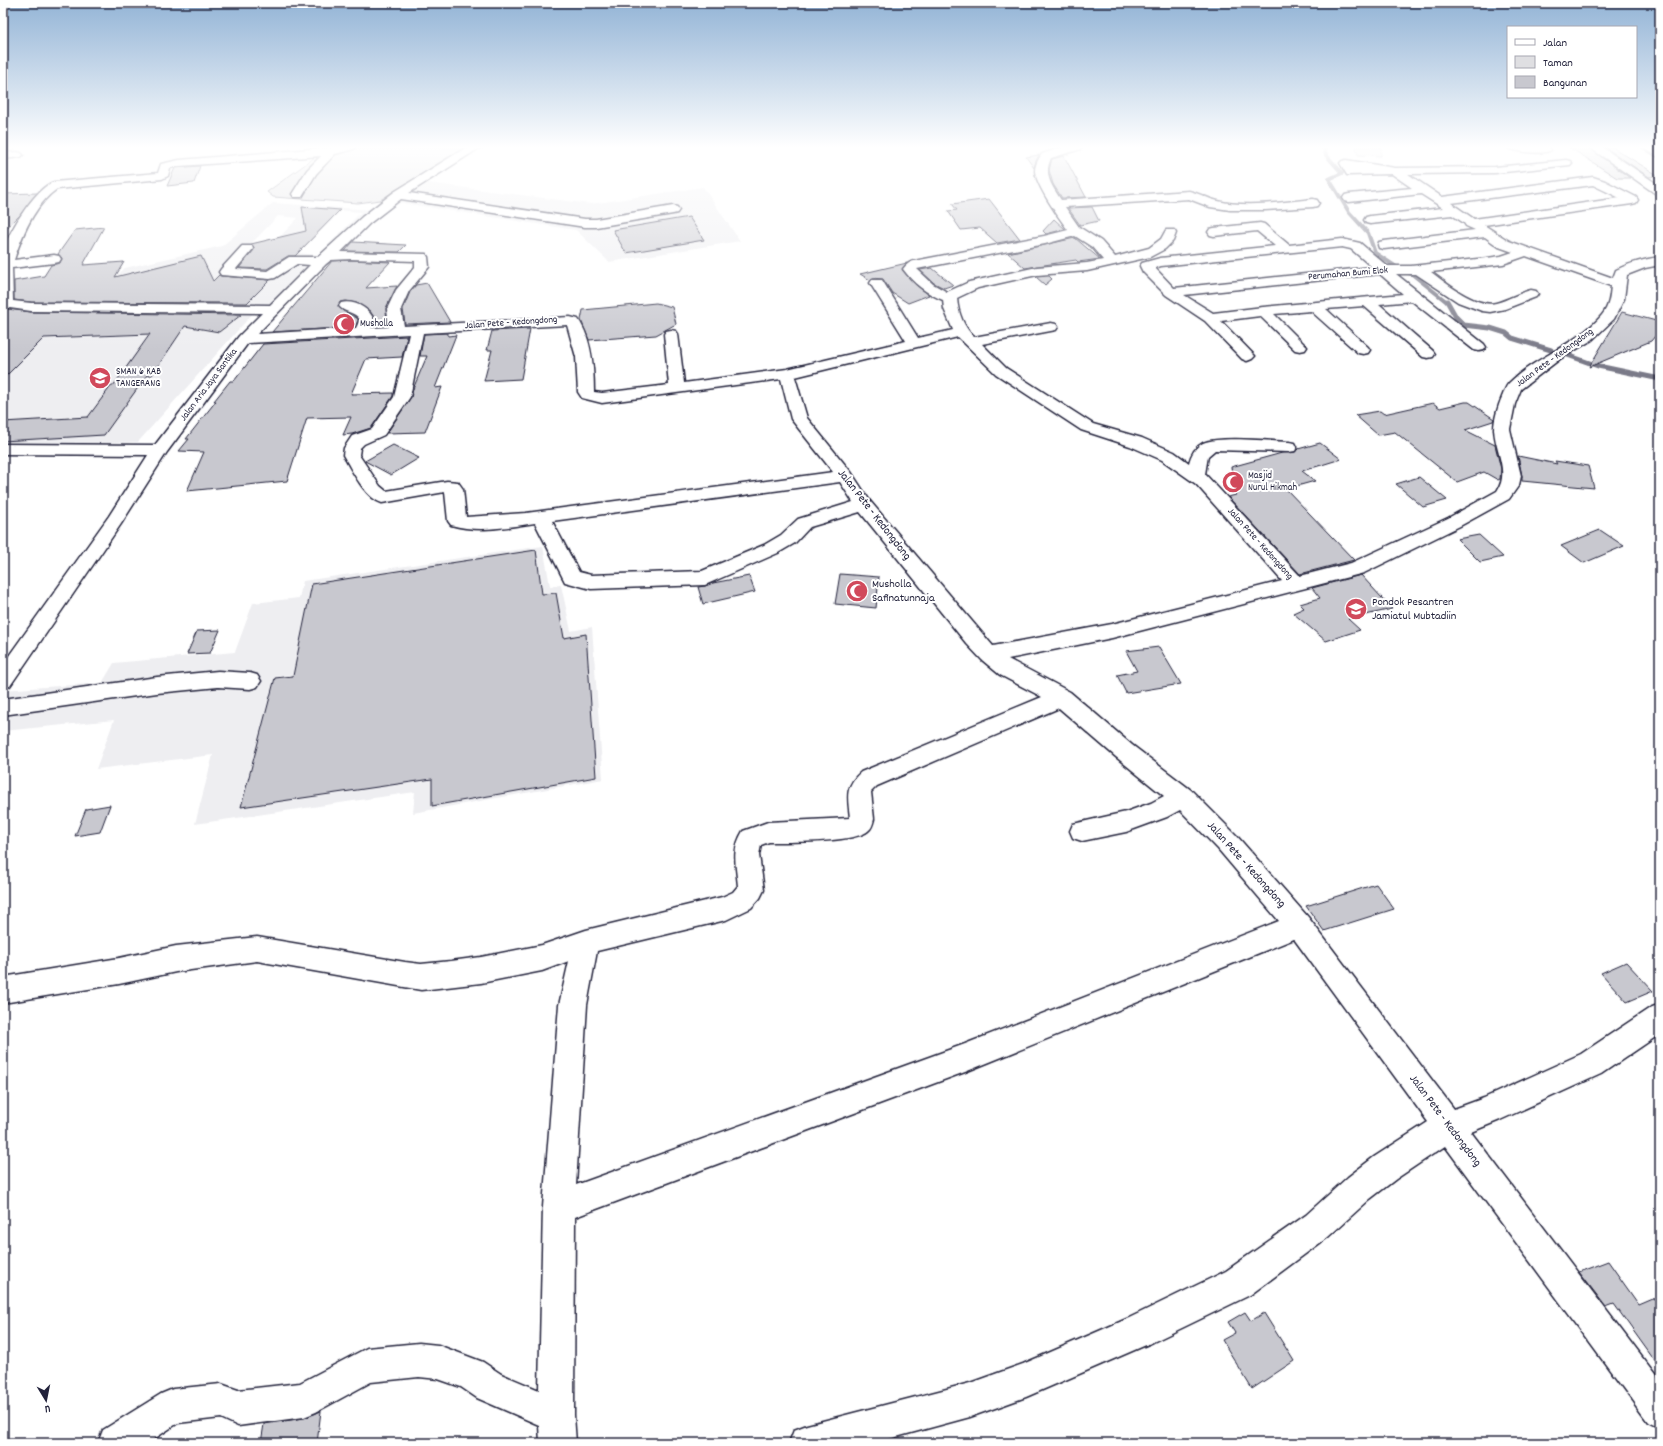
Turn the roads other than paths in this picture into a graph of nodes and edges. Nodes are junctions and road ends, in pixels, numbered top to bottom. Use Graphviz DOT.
graph roads {
  1 [pos="28,214"];
  2 [pos="373,214"];
  3 [pos="528,214"];
  4 [pos="646,214"];
  5 [pos="1064,214"];
  6 [pos="1209,214"];
  7 [pos="1421,214"];
  8 [pos="1458,214"];
  9 [pos="1530,214"];
  10 [pos="1370,220"];
  11 [pos="1470,223"];
  12 [pos="1076,232"];
  13 [pos="1486,233"];
  14 [pos="1170,234"];
  15 [pos="1045,240"];
  16 [pos="1384,246"];
  17 [pos="247,249"];
  18 [pos="1286,249"];
  19 [pos="1524,252"];
  20 [pos="326,258"];
  21 [pos="54,259"];
  22 [pos="1660,261"];
  23 [pos="5,262"];
  24 [pos="1110,262"];
  25 [pos="1487,262"];
  26 [pos="1077,268"];
  27 [pos="1389,270"];
  28 [pos="1414,270"];
  29 [pos="877,283"];
  30 [pos="1618,284"];
  31 [pos="1445,289"];
  32 [pos="1172,292"];
  33 [pos="1531,294"];
  34 [pos="1415,297"];
  35 [pos="950,298"];
  36 [pos="1367,301"];
  37 [pos="5,304"];
  38 [pos="346,306"];
  39 [pos="1314,306"];
  40 [pos="275,309"];
  41 [pos="1263,311"];
  42 [pos="1210,318"];
  43 [pos="1051,327"];
  44 [pos="416,329"];
  45 [pos="397,330"];
  46 [pos="361,333"];
  47 [pos="671,334"];
  48 [pos="966,337"];
  49 [pos="244,339"];
  50 [pos="915,344"];
  51 [pos="1300,347"];
  52 [pos="1479,347"];
  53 [pos="1363,350"];
  54 [pos="1428,354"];
  55 [pos="1247,356"];
  56 [pos="787,374"];
  57 [pos="678,388"];
  58 [pos="1289,447"];
  59 [pos="3,449"];
  60 [pos="160,450"];
  61 [pos="845,476"];
  62 [pos="1196,476"];
  63 [pos="864,505"];
  64 [pos="541,516"];
  65 [pos="1296,584"];
  66 [pos="989,654"];
  67 [pos="3,680"];
  68 [pos="250,681"];
  69 [pos="1062,698"];
  70 [pos="3,707"];
  71 [pos="1183,797"];
  72 [pos="1082,830"];
  73 [pos="1299,925"];
  74 [pos="586,942"];
  75 [pos="3,990"];
  76 [pos="1660,1018"];
  77 [pos="1449,1126"];
  78 [pos="559,1207"];
  79 [pos="1660,1410"];
  80 [pos="557,1429"];
  81 [pos="116,1443"];
  82 [pos="808,1443"];
  1 -- 23 [label="street"];
  2 -- 20 [label="street, Jalan Aria Jaya Santika"];
  3 -- 4 [label="street"];
  5 -- 12 [label="street"];
  6 -- 18 [label="street"];
  7 -- 10 [label="street"];
  8 -- 11 [label="street"];
  9 -- 11 [label="street"];
  11 -- 13 [label="street"];
  12 -- 15 [label="street"];
  12 -- 24 [label="street"];
  13 -- 16 [label="street"];
  13 -- 19 [label="street"];
  14 -- 24 [label="street"];
  15 -- 26 [label="street"];
  15 -- 35 [label="street"];
  17 -- 20 [label="street"];
  18 -- 27 [label="street"];
  18 -- 32 [label="street"];
  19 -- 25 [label="street, Perumahan Bumi Elok"];
  19 -- 30 [label="street"];
  20 -- 40 [label="street, Jalan Aria Jaya Santika"];
  20 -- 45 [label="street"];
  21 -- 23 [label="street"];
  22 -- 30 [label="street, Jalan Pete - Kedongdong"];
  23 -- 37 [label="street"];
  24 -- 26 [label="street"];
  25 -- 28 [label="street, Perumahan Bumi Elok"];
  25 -- 31 [label="street"];
  26 -- 35 [label="street"];
  27 -- 28 [label="street, Perumahan Bumi Elok"];
  27 -- 32 [label="street, Perumahan Bumi Elok"];
  27 -- 34 [label="street"];
  28 -- 31 [label="street"];
  29 -- 50 [label="street"];
  30 -- 65 [label="street, Jalan Pete - Kedongdong"];
  31 -- 33 [label="street"];
  32 -- 42 [label="street"];
  34 -- 36 [label="street"];
  34 -- 52 [label="street"];
  35 -- 48 [label="street"];
  36 -- 39 [label="street"];
  36 -- 54 [label="street"];
  37 -- 40 [label="street"];
  38 -- 46 [label="street"];
  39 -- 41 [label="street"];
  39 -- 53 [label="street"];
  40 -- 49 [label="street, Jalan Aria Jaya Santika"];
  41 -- 42 [label="street"];
  41 -- 51 [label="street"];
  42 -- 55 [label="street"];
  43 -- 48 [label="street"];
  44 -- 45 [label="street, Jalan Pete - Kedongdong"];
  44 -- 57 [label="street, Jalan Pete - Kedongdong"];
  44 -- 64 [label="street"];
  45 -- 46 [label="street, Jalan Pete - Kedongdong"];
  46 -- 49 [label="street, Jalan Pete - Kedongdong"];
  47 -- 57 [label="street"];
  48 -- 50 [label="street, Jalan Pete - Kedongdong"];
  48 -- 62 [label="street, Jalan Pete - Kedongdong"];
  49 -- 60 [label="street, Jalan Aria Jaya Santika"];
  50 -- 56 [label="street, Jalan Pete - Kedongdong"];
  56 -- 57 [label="street, Jalan Pete - Kedongdong"];
  56 -- 61 [label="street, Jalan Pete - Kedongdong"];
  58 -- 62 [label="street"];
  59 -- 60 [label="street"];
  60 -- 67 [label="street, Jalan Aria Jaya Santika"];
  61 -- 63 [label="street, Jalan Pete - Kedongdong"];
  61 -- 64 [label="street"];
  62 -- 65 [label="street, Jalan Pete - Kedongdong"];
  63 -- 64 [label="street"];
  63 -- 66 [label="street, Jalan Pete - Kedongdong"];
  65 -- 66 [label="street"];
  66 -- 69 [label="street, Jalan Pete - Kedongdong"];
  68 -- 70 [label="street"];
  69 -- 71 [label="street, Jalan Pete - Kedongdong"];
  69 -- 74 [label="street"];
  71 -- 72 [label="street"];
  71 -- 73 [label="street, Jalan Pete - Kedongdong"];
  73 -- 77 [label="street, Jalan Pete - Kedongdong"];
  73 -- 78 [label="street"];
  74 -- 75 [label="street"];
  74 -- 78 [label="street"];
  76 -- 77 [label="street"];
  77 -- 79 [label="street, Jalan Pete - Kedongdong"];
  77 -- 82 [label="street"];
  78 -- 80 [label="street"];
  80 -- 81 [label="street"];
}
